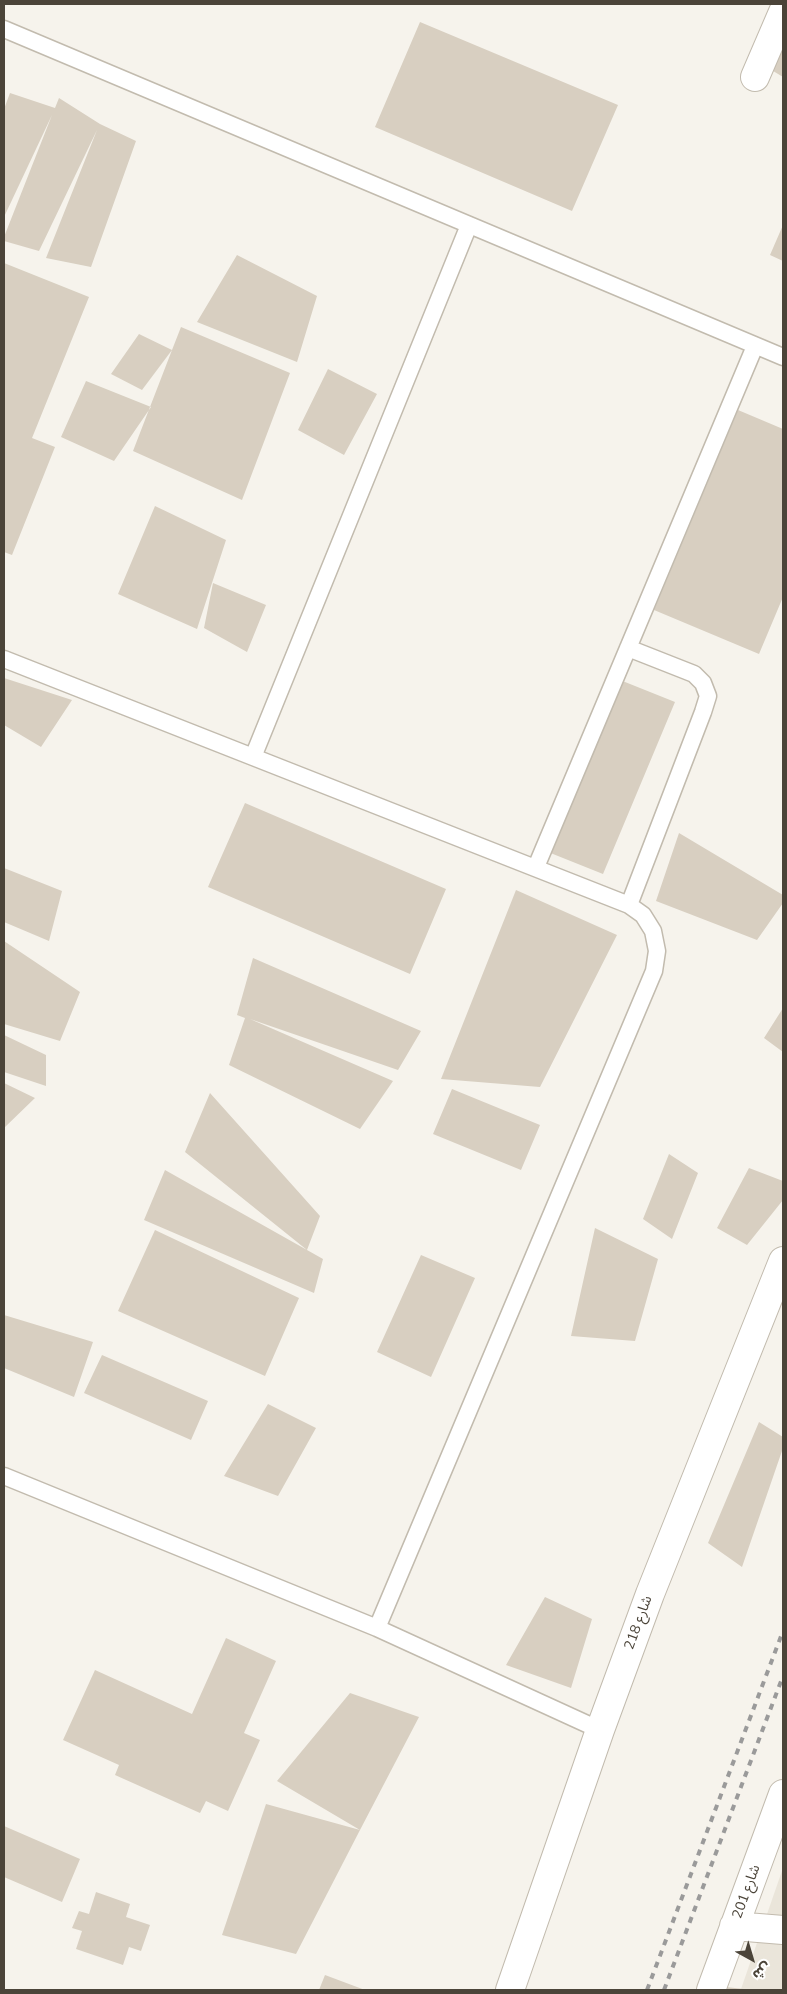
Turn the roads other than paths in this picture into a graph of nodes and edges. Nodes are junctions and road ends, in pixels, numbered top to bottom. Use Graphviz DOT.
graph roads {
  1 [pos="783,12"];
  2 [pos="4,29"];
  3 [pos="754,77"];
  4 [pos="470,225"];
  5 [pos="755,346"];
  6 [pos="783,357"];
  7 [pos="628,648"];
  8 [pos="4,659"];
  9 [pos="254,757"];
  10 [pos="536,867"];
  11 [pos="629,905"];
  12 [pos="783,1261"];
  13 [pos="4,1476"];
  14 [pos="377,1628"];
  15 [pos="600,1730"];
  16 [pos="783,1794"];
  17 [pos="734,1926"];
  18 [pos="783,1930"];
  19 [pos="510,1990"];
  20 [pos="711,1990"];
  1 -- 3 [label="street"];
  2 -- 4 [label="lane"];
  4 -- 5 [label="lane"];
  4 -- 9 [label="lane"];
  5 -- 6 [label="lane"];
  5 -- 7 [label="lane"];
  7 -- 10 [label="lane"];
  7 -- 11 [label="lane"];
  8 -- 9 [label="lane"];
  9 -- 10 [label="lane"];
  10 -- 11 [label="lane"];
  11 -- 14 [label="lane"];
  12 -- 15 [label="street, شارع 218"];
  13 -- 14 [label="lane"];
  14 -- 15 [label="lane"];
  15 -- 19 [label="street, شارع 218"];
  16 -- 17 [label="street, شارع 201"];
  17 -- 18 [label="street"];
  17 -- 20 [label="street, شارع 201"];
}
